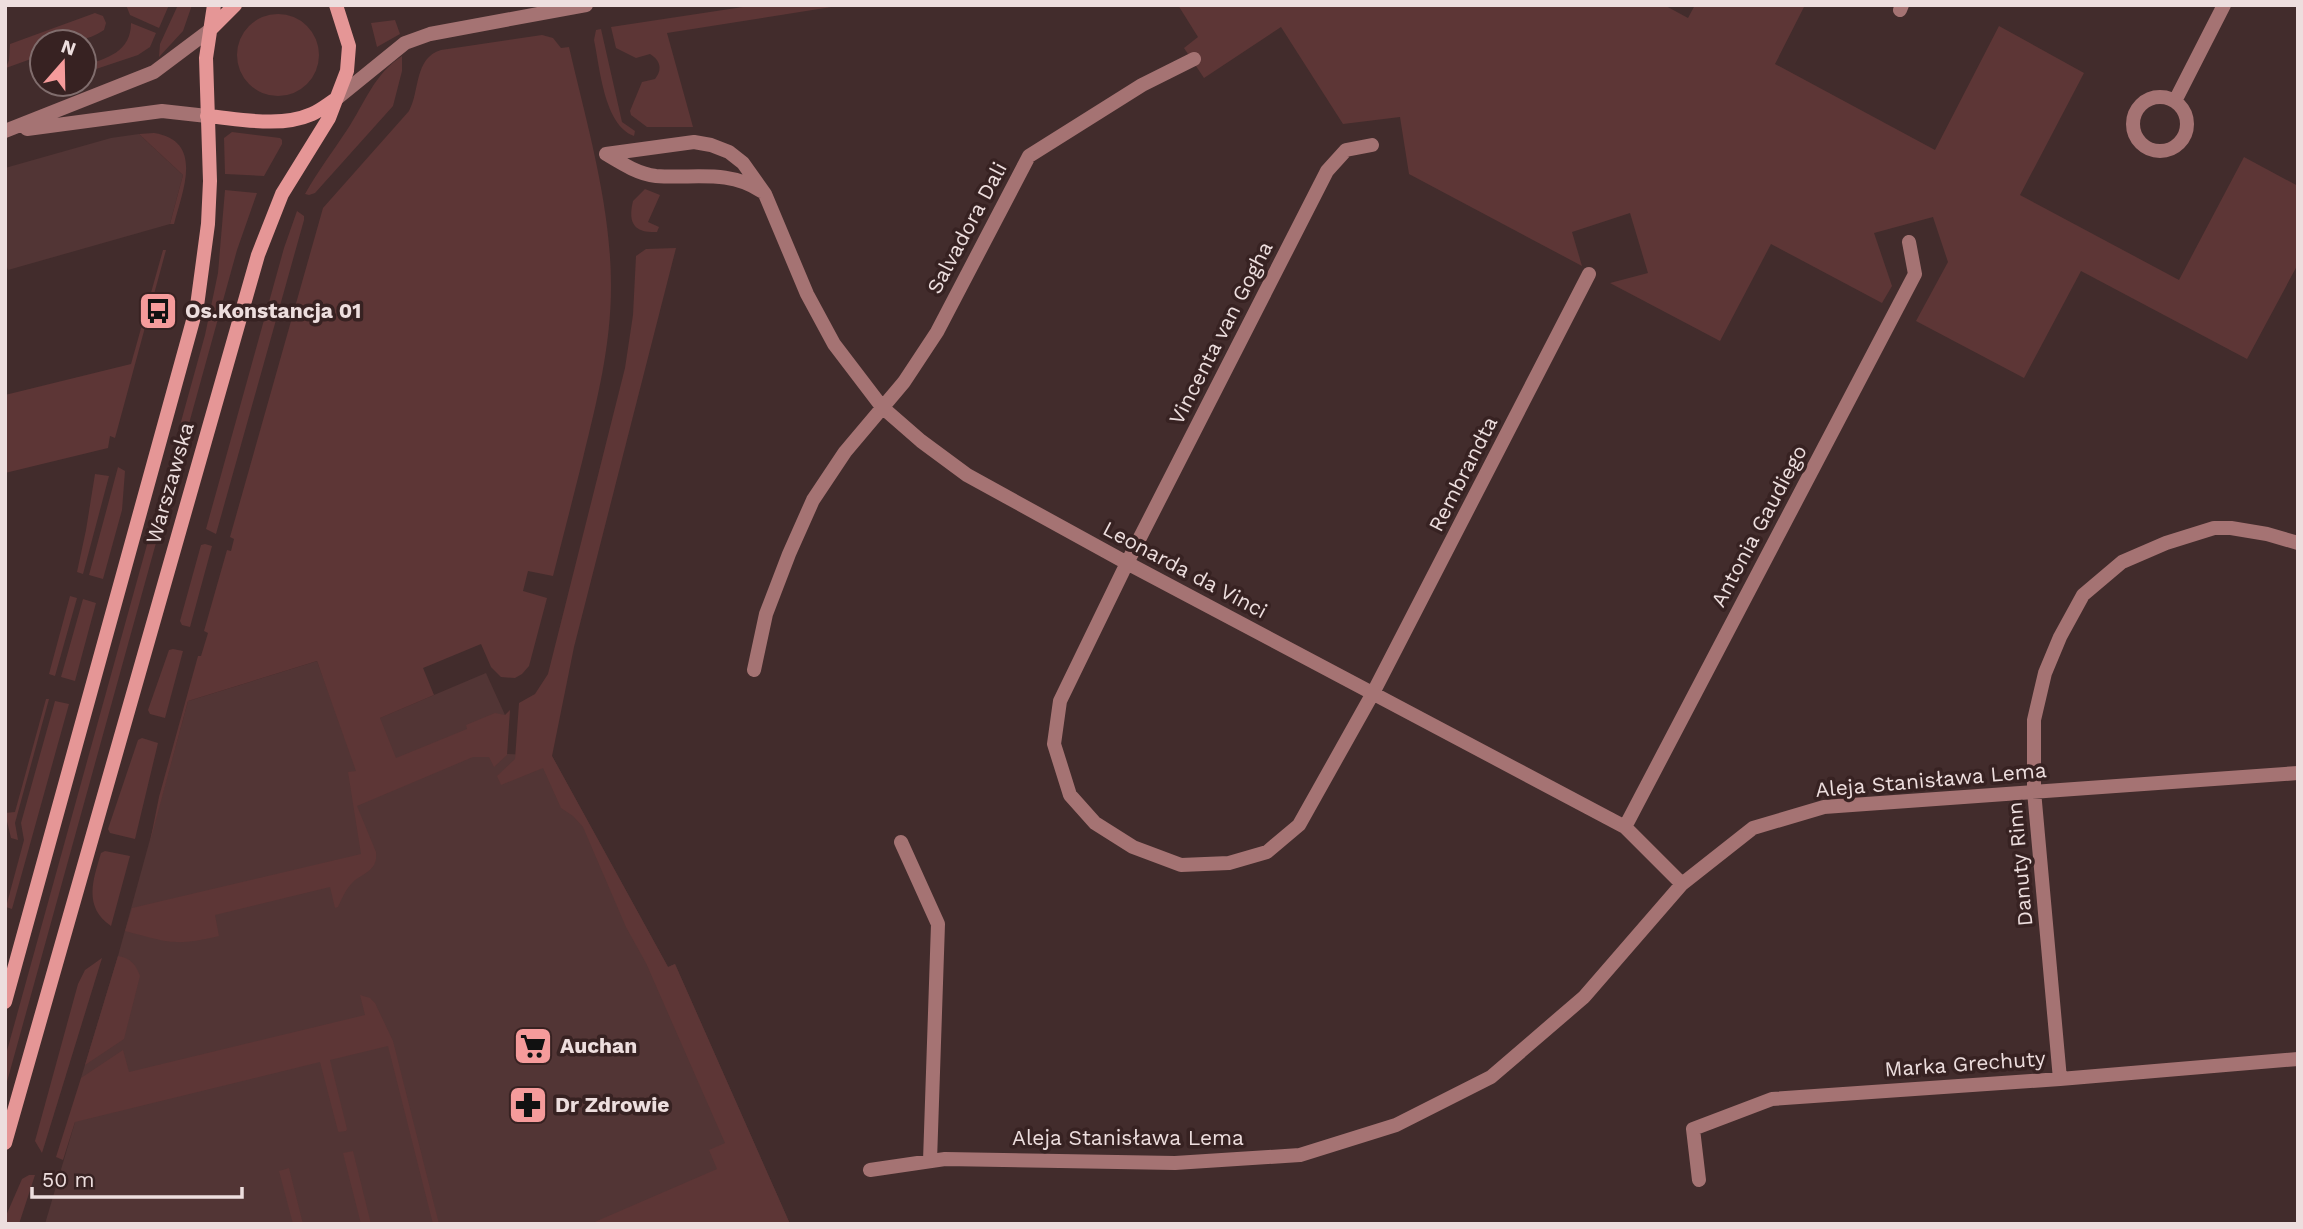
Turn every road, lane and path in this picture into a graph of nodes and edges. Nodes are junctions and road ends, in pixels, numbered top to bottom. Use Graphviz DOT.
graph roads {
  1 [pos="214,5"];
  2 [pos="235,5"];
  3 [pos="336,5"];
  4 [pos="2224,5"];
  5 [pos="576,6"];
  6 [pos="210,30"];
  7 [pos="1194,59"];
  8 [pos="336,99"];
  9 [pos="2175,101"];
  10 [pos="207,116"];
  11 [pos="5,132"];
  12 [pos="1372,145"];
  13 [pos="765,194"];
  14 [pos="1909,242"];
  15 [pos="1589,274"];
  16 [pos="882,407"];
  17 [pos="2298,543"];
  18 [pos="1127,563"];
  19 [pos="754,670"];
  20 [pos="1374,693"];
  21 [pos="2298,773"];
  22 [pos="2034,791"];
  23 [pos="1625,827"];
  24 [pos="901,842"];
  25 [pos="1682,884"];
  26 [pos="5,1002"];
  27 [pos="2298,1059"];
  28 [pos="2060,1079"];
  29 [pos="5,1143"];
  30 [pos="930,1161"];
  31 [pos="870,1170"];
  32 [pos="1699,1180"];
  1 -- 6 [label="main road"];
  2 -- 6 [label="main road"];
  3 -- 8 [label="main road"];
  4 -- 9 [label="street"];
  5 -- 8 [label="street, Warszawska"];
  6 -- 10 [label="main road, Warszawska"];
  6 -- 11 [label="street"];
  7 -- 16 [label="street, Salvadora Dali"];
  8 -- 10 [label="main road"];
  8 -- 29 [label="main road, Warszawska"];
  10 -- 11 [label="street"];
  10 -- 26 [label="main road, Warszawska"];
  12 -- 18 [label="street, Vincenta van Gogha"];
  13 -- 13 [label="street, Leonarda da Vinci"];
  13 -- 16 [label="street, Leonarda da Vinci"];
  14 -- 23 [label="street, Antonia Gaudiego"];
  15 -- 20 [label="street, Rembrandta"];
  16 -- 18 [label="street, Leonarda da Vinci"];
  16 -- 19 [label="street, Salvadora Dali"];
  17 -- 22 [label="street, Danuty Rinn"];
  18 -- 20 [label="street, Leonarda da Vinci"];
  18 -- 20 [label="street, Vincenta van Gogha"];
  20 -- 23 [label="street, Leonarda da Vinci"];
  21 -- 22 [label="street, Aleja Stanisława Lema"];
  22 -- 25 [label="street, Aleja Stanisława Lema"];
  22 -- 28 [label="street, Danuty Rinn"];
  23 -- 25 [label="street, Leonarda da Vinci"];
  24 -- 30 [label="street"];
  25 -- 30 [label="street, Aleja Stanisława Lema"];
  27 -- 28 [label="street, Marka Grechuty"];
  28 -- 32 [label="street, Marka Grechuty"];
  30 -- 31 [label="street, Aleja Stanisława Lema"];
}
